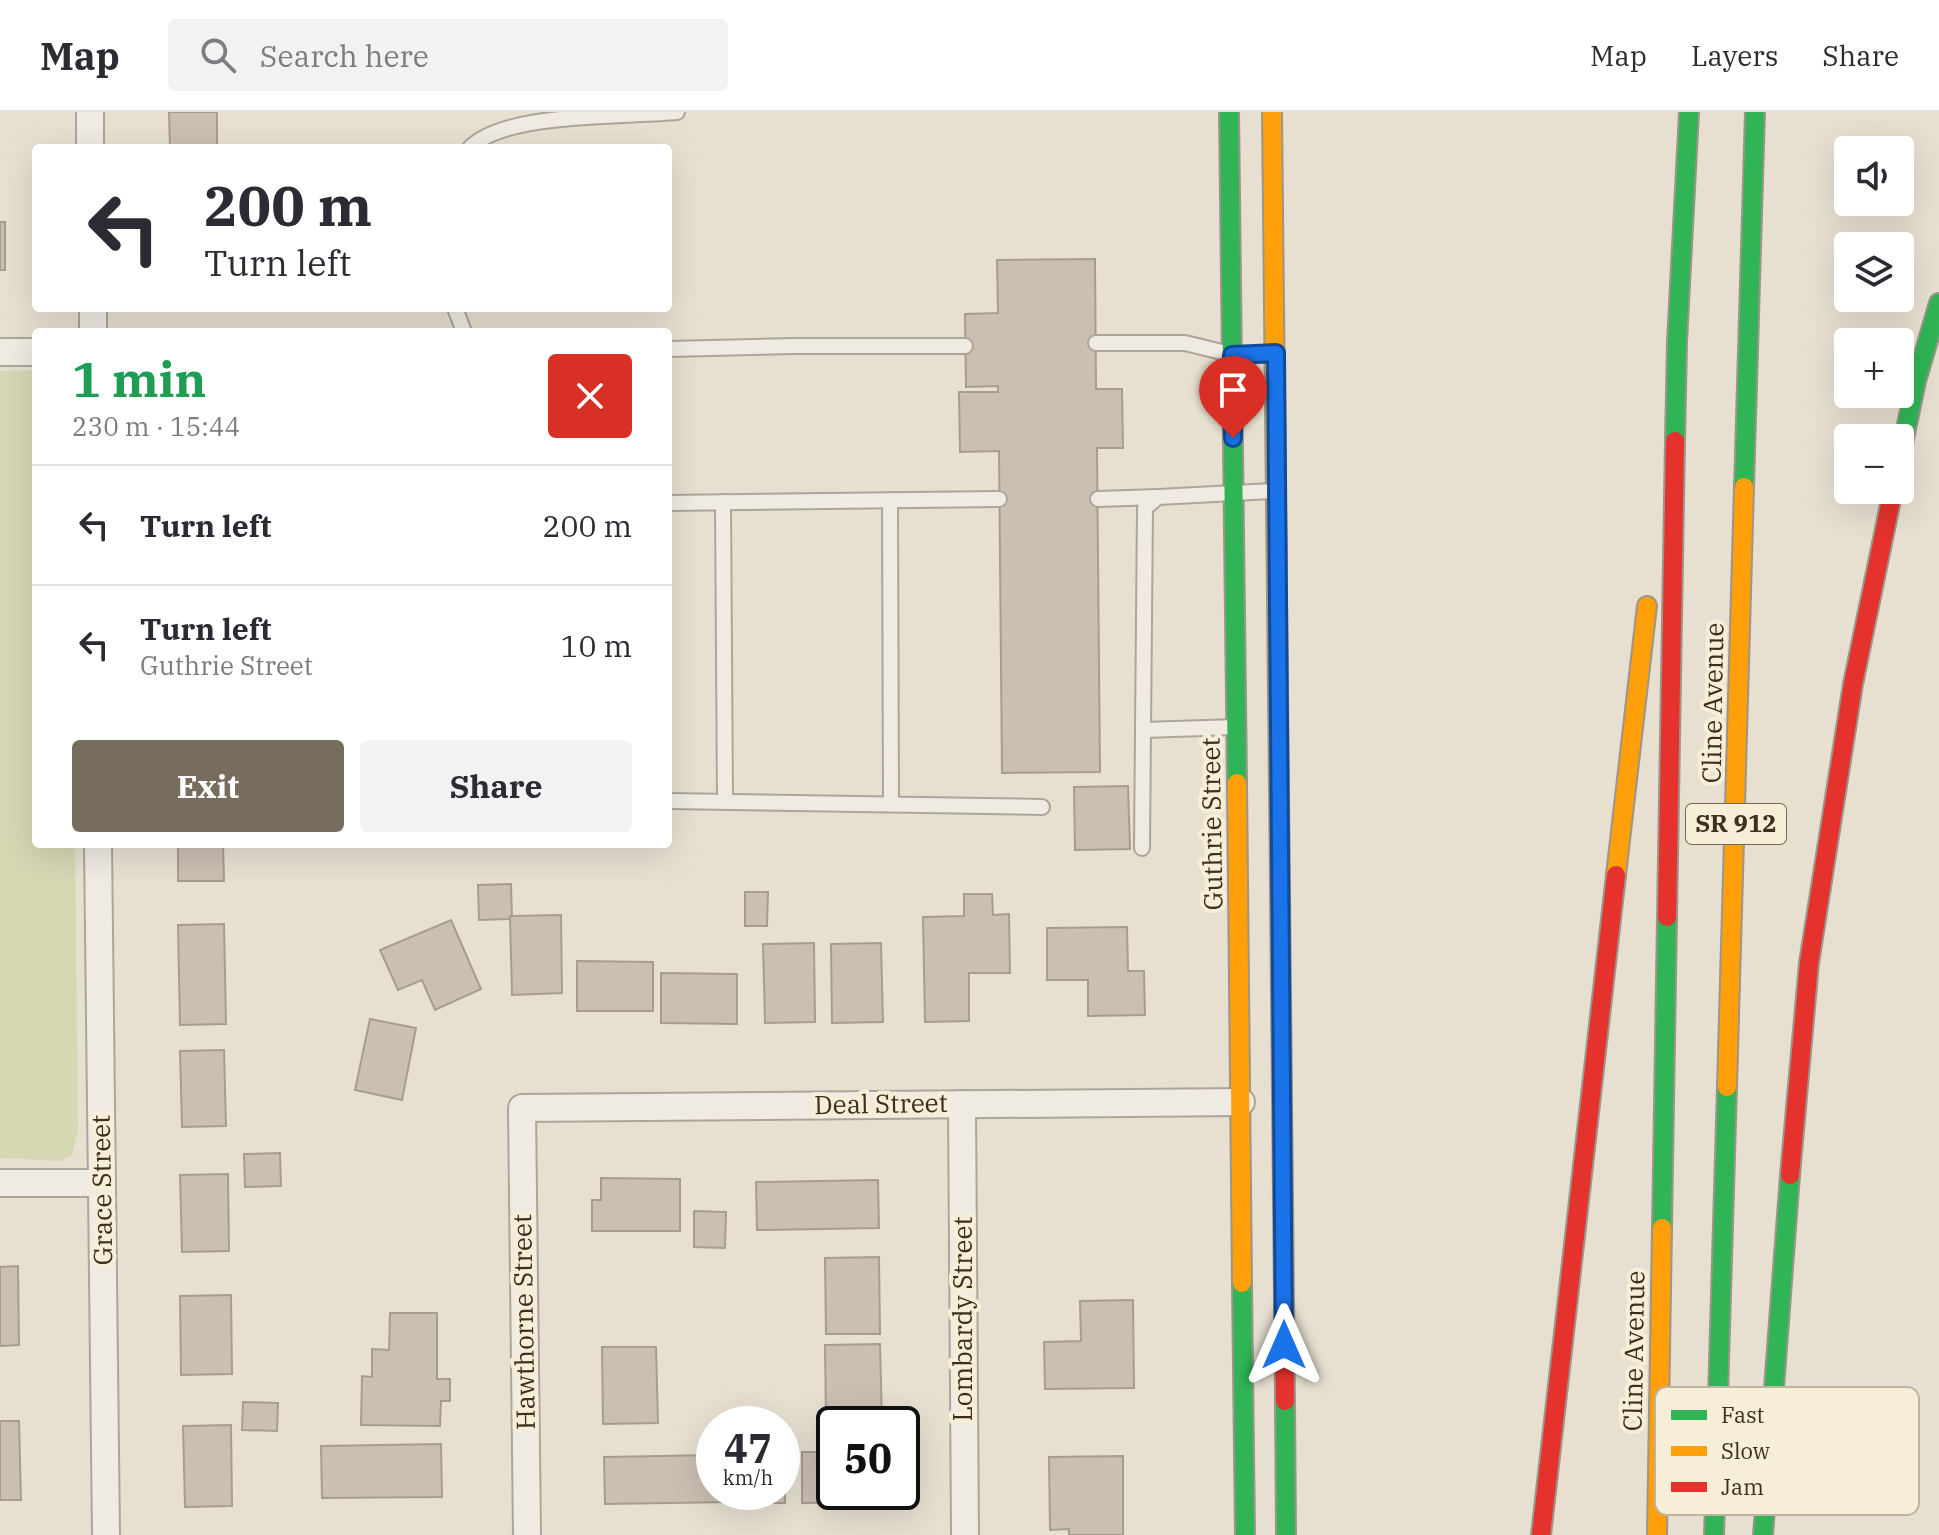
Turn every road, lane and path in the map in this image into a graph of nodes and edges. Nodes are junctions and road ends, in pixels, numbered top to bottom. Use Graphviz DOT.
graph roads {
  1 [pos="90,112"];
  2 [pos="677,112"];
  3 [pos="1229,112"];
  4 [pos="1272,112"];
  5 [pos="1689,112"];
  6 [pos="1755,112"];
  7 [pos="90,144"];
  8 [pos="473,144"];
  9 [pos="1939,303"];
  10 [pos="1677,342"];
  11 [pos="1096,343"];
  12 [pos="965,346"];
  13 [pos="672,349"];
  14 [pos="0,352"];
  15 [pos="32,352"];
  16 [pos="1276,353"];
  17 [pos="1232,355"];
  18 [pos="1907,424"];
  19 [pos="1277,491"];
  20 [pos="1234,493"];
  21 [pos="1158,497"];
  22 [pos="999,499"];
  23 [pos="1098,499"];
  24 [pos="890,500"];
  25 [pos="723,502"];
  26 [pos="672,503"];
  27 [pos="1890,504"];
  28 [pos="1656,530"];
  29 [pos="1649,593"];
  30 [pos="1236,727"];
  31 [pos="1143,730"];
  32 [pos="672,801"];
  33 [pos="725,802"];
  34 [pos="891,804"];
  35 [pos="1042,807"];
  36 [pos="98,848"];
  37 [pos="1142,848"];
  38 [pos="1241,1102"];
  39 [pos="962,1104"];
  40 [pos="522,1108"];
  41 [pos="0,1183"];
  42 [pos="102,1183"];
  43 [pos="1659,1387"];
  44 [pos="1718,1387"];
  45 [pos="1774,1387"];
  46 [pos="1657,1515"];
  47 [pos="1715,1515"];
  48 [pos="1764,1515"];
  49 [pos="106,1535"];
  50 [pos="527,1535"];
  51 [pos="965,1535"];
  52 [pos="1245,1535"];
  53 [pos="1286,1535"];
  54 [pos="1541,1535"];
  55 [pos="1657,1535"];
  56 [pos="1714,1535"];
  57 [pos="1763,1535"];
  1 -- 7 [label="street"];
  2 -- 8 [label="lane"];
  3 -- 17 [label="main road, Guthrie Street"];
  4 -- 16 [label="main road"];
  5 -- 10 [label="main road, Cline Avenue / SR 912"];
  6 -- 44 [label="main road, Cline Avenue / SR 912"];
  9 -- 18 [label="main road"];
  10 -- 28 [label="main road"];
  10 -- 43 [label="main road, Cline Avenue / SR 912"];
  11 -- 17 [label="lane"];
  12 -- 13 [label="lane"];
  14 -- 15 [label="street"];
  16 -- 17 [label="street"];
  16 -- 19 [label="main road"];
  17 -- 20 [label="main road, Guthrie Street"];
  19 -- 20 [label="lane"];
  19 -- 53 [label="main road"];
  20 -- 21 [label="lane"];
  20 -- 30 [label="main road, Guthrie Street"];
  21 -- 23 [label="lane"];
  21 -- 31 [label="lane"];
  22 -- 24 [label="lane"];
  24 -- 25 [label="lane"];
  24 -- 34 [label="lane"];
  25 -- 26 [label="lane"];
  25 -- 33 [label="lane"];
  27 -- 45 [label="main road"];
  29 -- 54 [label="main road"];
  30 -- 31 [label="lane"];
  30 -- 38 [label="main road, Guthrie Street"];
  31 -- 37 [label="lane"];
  32 -- 33 [label="lane"];
  33 -- 34 [label="lane"];
  34 -- 35 [label="lane"];
  36 -- 42 [label="street, Grace Street"];
  38 -- 39 [label="street, Deal Street"];
  38 -- 52 [label="main road, Guthrie Street"];
  39 -- 40 [label="street, Deal Street"];
  39 -- 51 [label="street, Lombardy Street"];
  40 -- 50 [label="street, Hawthorne Street"];
  41 -- 42 [label="street"];
  42 -- 49 [label="street, Grace Street"];
  46 -- 55 [label="main road, Cline Avenue / SR 912"];
  47 -- 56 [label="main road, Cline Avenue / SR 912"];
  48 -- 57 [label="main road"];
}
